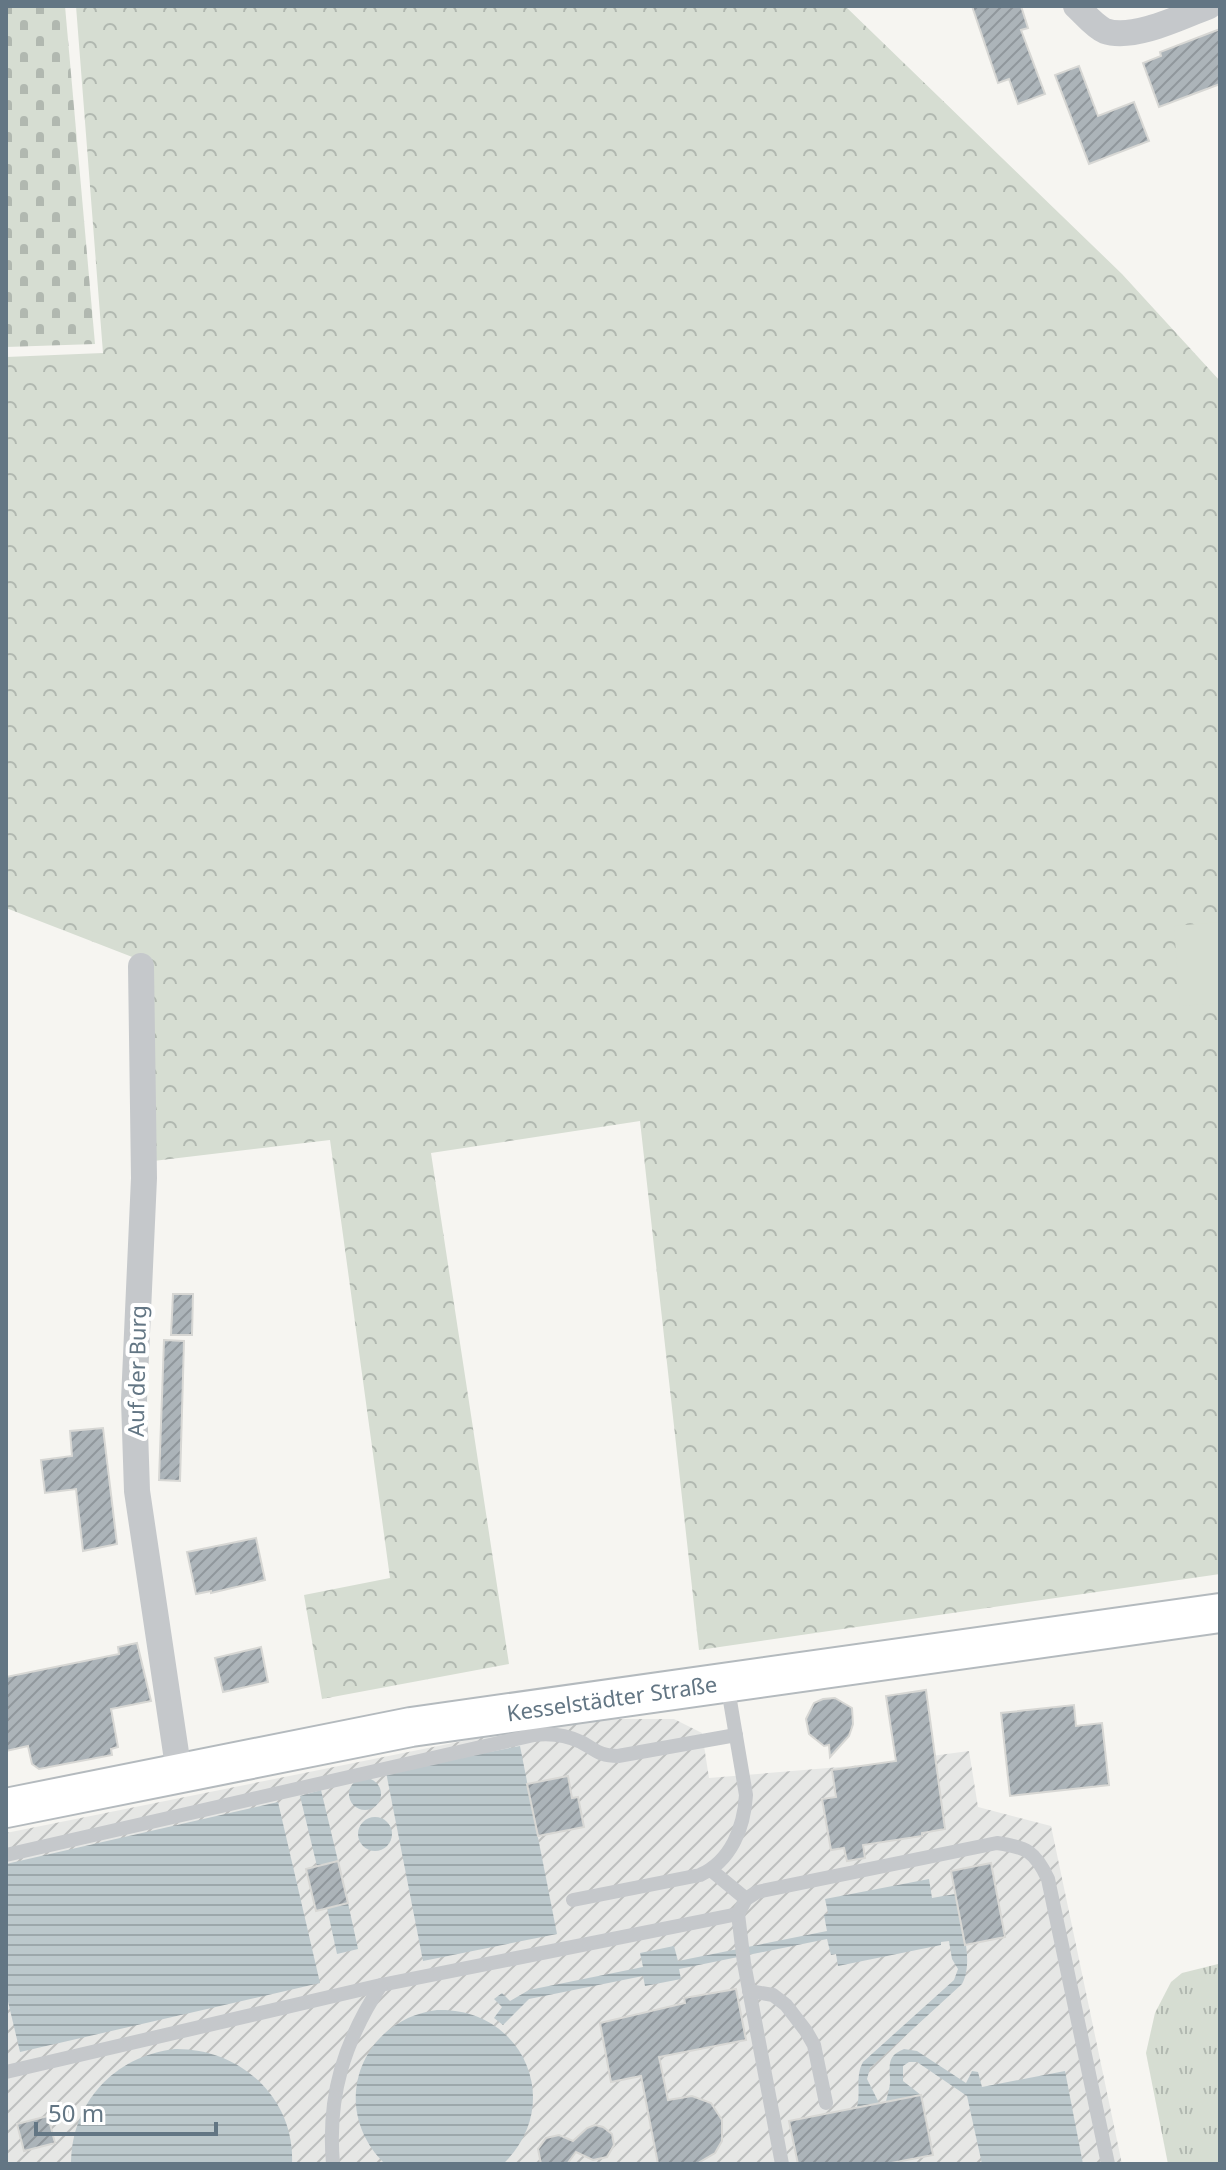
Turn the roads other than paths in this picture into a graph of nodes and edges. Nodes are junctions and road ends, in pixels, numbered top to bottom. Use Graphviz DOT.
graph roads {
  1 [pos="1076,6"];
  2 [pos="1209,6"];
  3 [pos="141,966"];
  4 [pos="1220,1613"];
  5 [pos="727,1683"];
  6 [pos="736,1735"];
  7 [pos="179,1773"];
  8 [pos="6,1808"];
  9 [pos="6,1855"];
  10 [pos="711,1870"];
  11 [pos="746,1899"];
  12 [pos="573,1900"];
  13 [pos="738,1914"];
  14 [pos="381,1985"];
  15 [pos="749,1991"];
  16 [pos="6,2072"];
  17 [pos="826,2103"];
  18 [pos="333,2164"];
  19 [pos="782,2164"];
  20 [pos="1108,2164"];
  1 -- 2 [label="street"];
  3 -- 7 [label="street, Auf der Burg"];
  4 -- 5 [label="main road, Kesselstädter Straße"];
  5 -- 6 [label="lane"];
  5 -- 7 [label="main road, Kesselstädter Straße"];
  6 -- 9 [label="lane"];
  6 -- 10 [label="lane"];
  7 -- 8 [label="main road, Kesselstädter Straße"];
  10 -- 11 [label="lane"];
  10 -- 12 [label="lane"];
  11 -- 13 [label="lane"];
  11 -- 20 [label="lane"];
  13 -- 14 [label="lane"];
  13 -- 15 [label="lane"];
  14 -- 16 [label="lane"];
  14 -- 18 [label="lane"];
  15 -- 17 [label="lane"];
  15 -- 19 [label="lane"];
}
